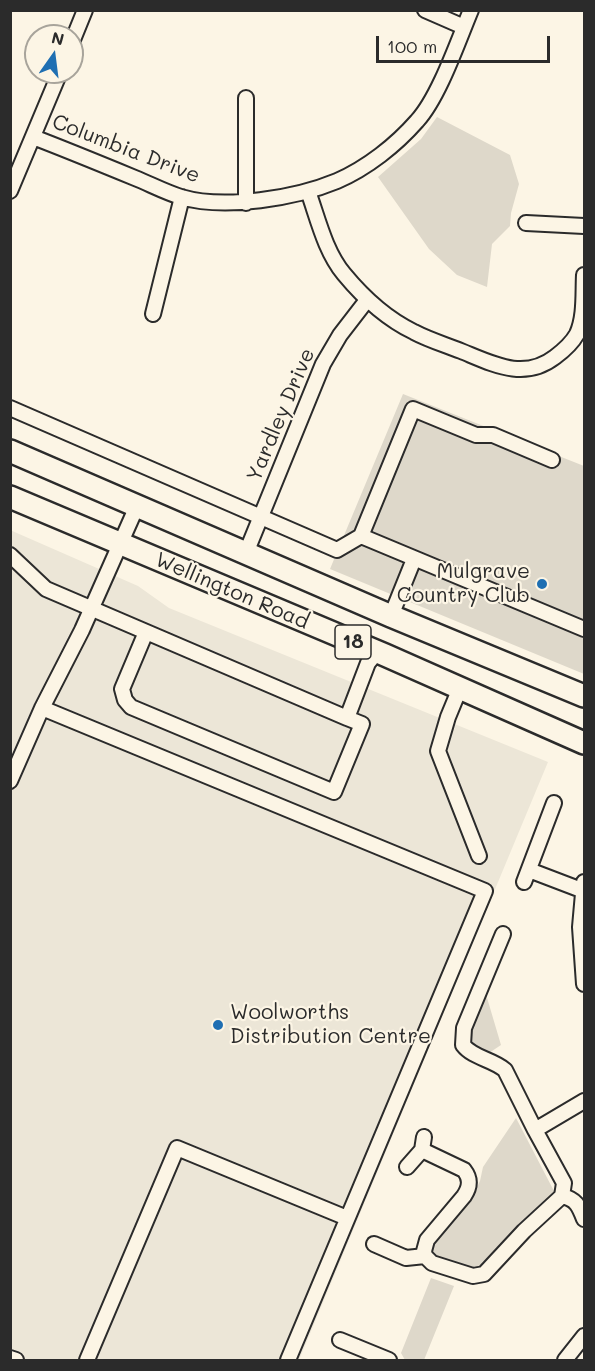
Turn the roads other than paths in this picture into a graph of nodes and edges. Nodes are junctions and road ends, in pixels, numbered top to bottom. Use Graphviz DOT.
graph roads {
  1 [pos="85,10"];
  2 [pos="425,10"];
  3 [pos="471,10"];
  4 [pos="79,24"];
  5 [pos="464,27"];
  6 [pos="55,84"];
  7 [pos="246,98"];
  8 [pos="33,136"];
  9 [pos="10,191"];
  10 [pos="308,191"];
  11 [pos="182,197"];
  12 [pos="246,203"];
  13 [pos="526,223"];
  14 [pos="585,226"];
  15 [pos="585,275"];
  16 [pos="367,300"];
  17 [pos="153,314"];
  18 [pos="10,408"];
  19 [pos="10,451"];
  20 [pos="552,460"];
  21 [pos="10,497"];
  22 [pos="137,506"];
  23 [pos="261,517"];
  24 [pos="361,536"];
  25 [pos="121,544"];
  26 [pos="246,553"];
  27 [pos="10,555"];
  28 [pos="414,559"];
  29 [pos="92,608"];
  30 [pos="391,616"];
  31 [pos="585,629"];
  32 [pos="146,632"];
  33 [pos="377,652"];
  34 [pos="460,688"];
  35 [pos="585,696"];
  36 [pos="42,708"];
  37 [pos="347,718"];
  38 [pos="585,743"];
  39 [pos="10,781"];
  40 [pos="554,804"];
  41 [pos="479,856"];
  42 [pos="584,888"];
  43 [pos="503,934"];
  44 [pos="585,984"];
  45 [pos="585,1101"];
  46 [pos="536,1130"];
  47 [pos="407,1167"];
  48 [pos="562,1196"];
  49 [pos="347,1218"];
  50 [pos="585,1219"];
  51 [pos="374,1244"];
  52 [pos="425,1256"];
  53 [pos="585,1336"];
  54 [pos="340,1340"];
  55 [pos="585,1349"];
  56 [pos="10,1358"];
  57 [pos="16,1360"];
  58 [pos="87,1360"];
  59 [pos="288,1360"];
  60 [pos="389,1360"];
  61 [pos="565,1360"];
  62 [pos="576,1360"];
  1 -- 4 [label="street"];
  2 -- 5 [label="street"];
  3 -- 5 [label="street, Columbia Drive"];
  5 -- 10 [label="street, Columbia Drive"];
  6 -- 8 [label="street"];
  7 -- 12 [label="street"];
  8 -- 9 [label="street"];
  8 -- 11 [label="street, Columbia Drive"];
  10 -- 12 [label="street, Columbia Drive"];
  10 -- 16 [label="street"];
  11 -- 12 [label="street, Columbia Drive"];
  11 -- 17 [label="street"];
  13 -- 14 [label="street"];
  15 -- 16 [label="street"];
  16 -- 23 [label="street, Yardley Drive"];
  18 -- 23 [label="street"];
  19 -- 22 [label="highway, Wellington Road / 18"];
  20 -- 24 [label="street"];
  21 -- 25 [label="highway, Wellington Road / 18"];
  22 -- 25 [label="street"];
  22 -- 26 [label="highway, Wellington Road / 18"];
  23 -- 24 [label="street"];
  23 -- 26 [label="street, Yardley Drive"];
  24 -- 28 [label="street"];
  25 -- 29 [label="street"];
  25 -- 33 [label="highway, Wellington Road / 18"];
  26 -- 30 [label="highway, Wellington Road / 18"];
  27 -- 29 [label="street"];
  28 -- 30 [label="street"];
  28 -- 31 [label="street"];
  29 -- 32 [label="street"];
  29 -- 36 [label="street"];
  30 -- 35 [label="highway, Wellington Road / 18"];
  32 -- 37 [label="street"];
  32 -- 37 [label="street"];
  33 -- 34 [label="highway, Wellington Road / 18"];
  33 -- 37 [label="street"];
  34 -- 38 [label="highway, Wellington Road / 18"];
  34 -- 41 [label="street"];
  36 -- 39 [label="street"];
  36 -- 49 [label="street"];
  40 -- 42 [label="street"];
  42 -- 44 [label="street"];
  43 -- 46 [label="street"];
  45 -- 46 [label="street"];
  46 -- 48 [label="street"];
  47 -- 52 [label="street"];
  48 -- 50 [label="street"];
  48 -- 52 [label="street"];
  49 -- 58 [label="street"];
  49 -- 59 [label="street"];
  51 -- 52 [label="street"];
  53 -- 61 [label="street"];
  54 -- 60 [label="street"];
  55 -- 62 [label="street"];
  56 -- 57 [label="street"];
}
